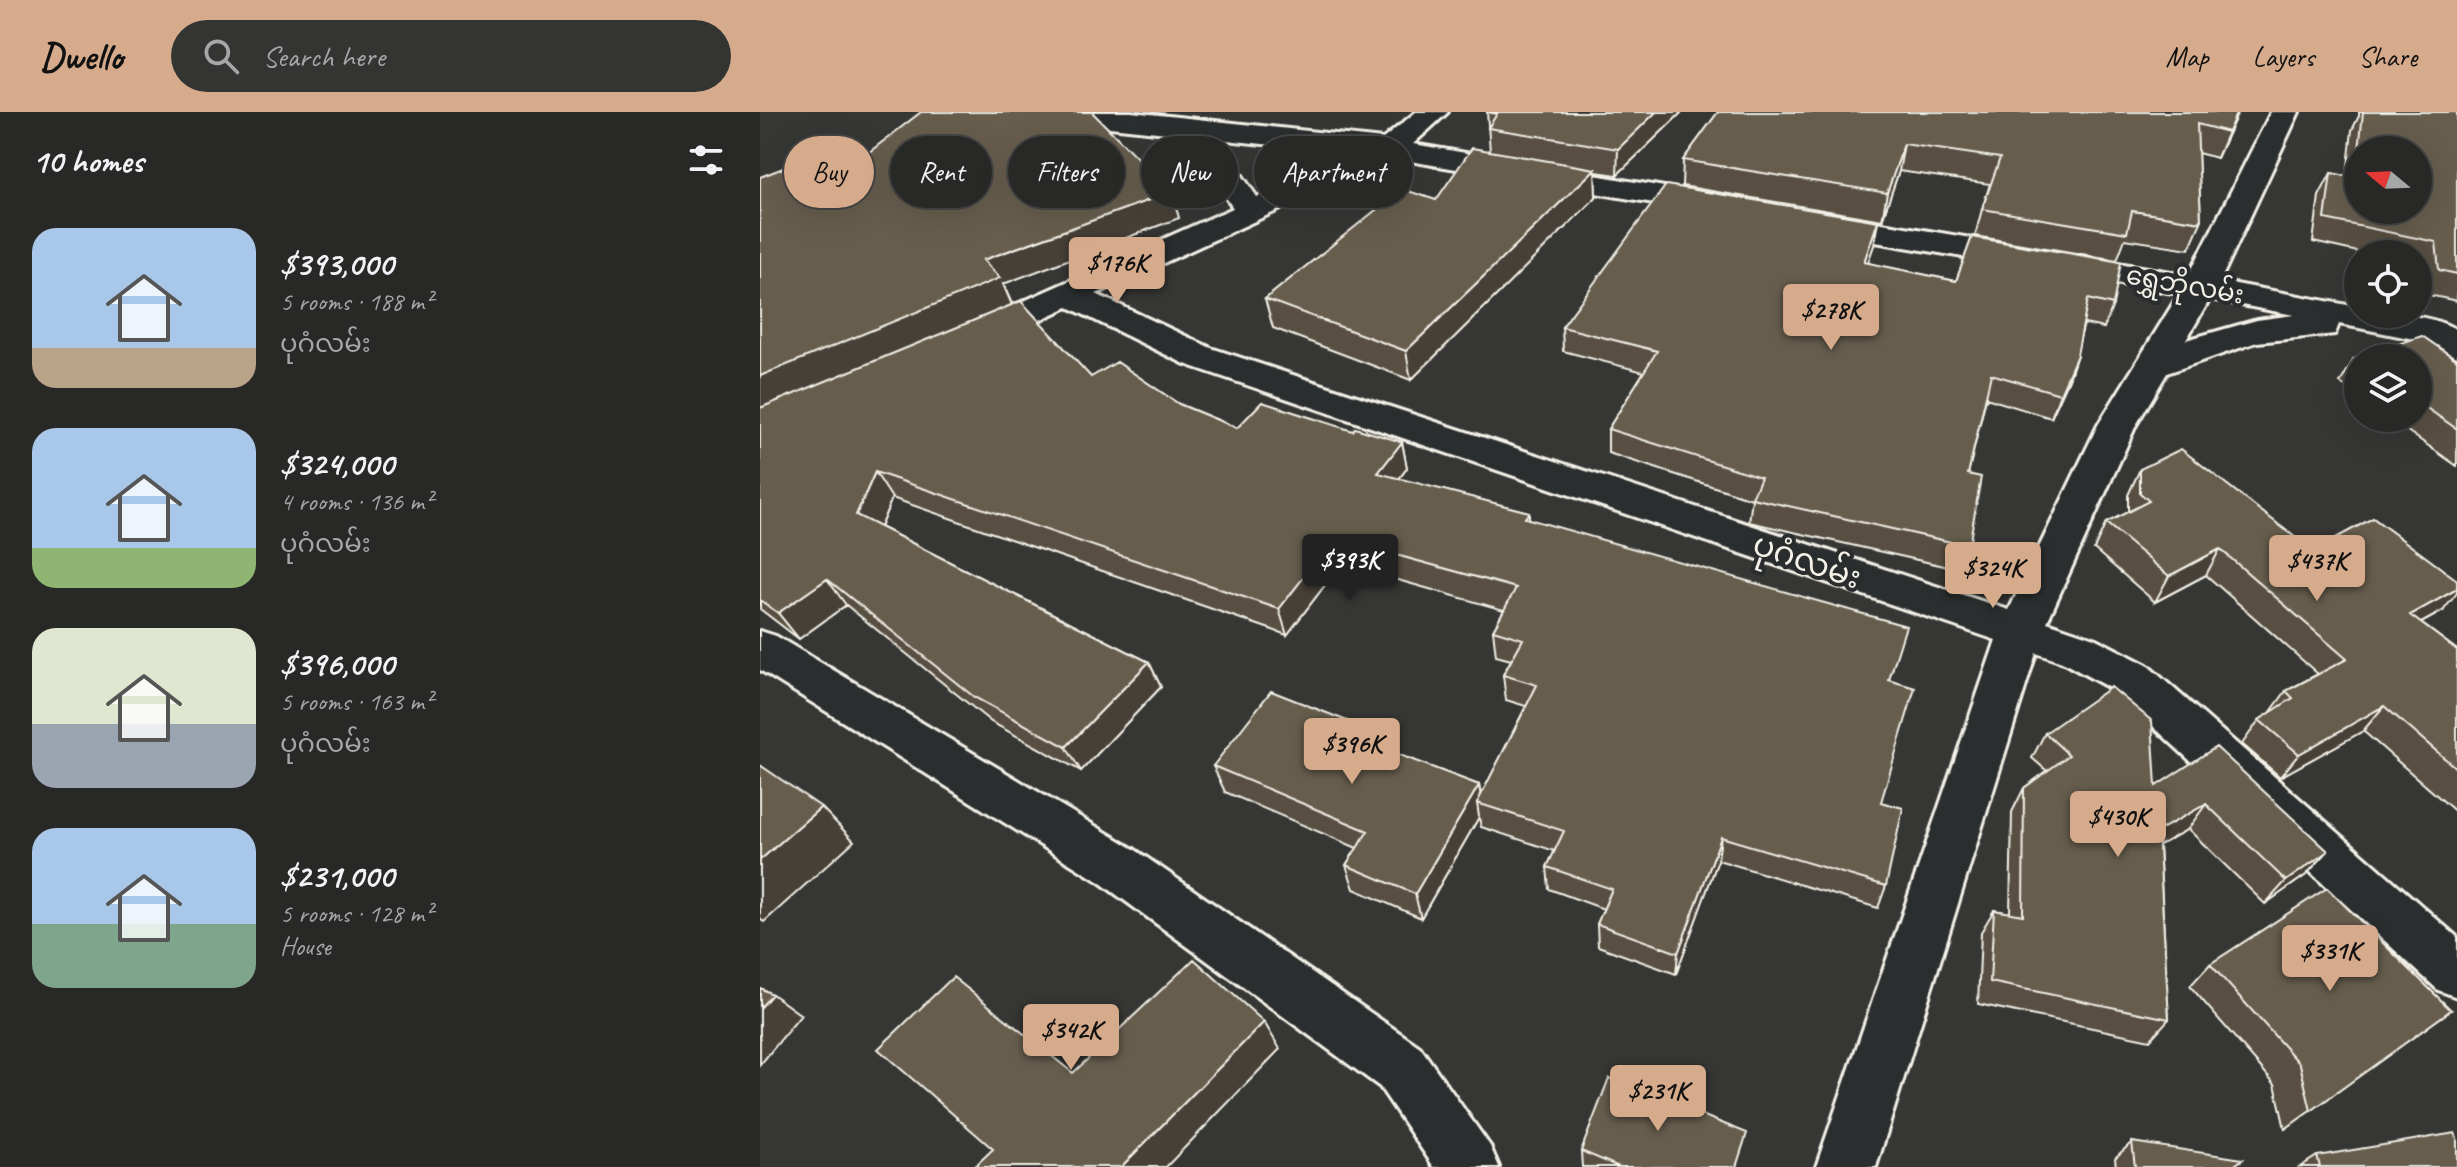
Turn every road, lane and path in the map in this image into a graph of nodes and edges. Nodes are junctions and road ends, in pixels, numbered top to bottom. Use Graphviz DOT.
graph roads {
  1 [pos="1053,112"];
  2 [pos="1434,112"];
  3 [pos="2285,112"];
  4 [pos="1194,127"];
  5 [pos="1274,136"];
  6 [pos="1405,136"];
  7 [pos="1413,153"];
  8 [pos="1261,208"];
  9 [pos="1748,210"];
  10 [pos="1252,212"];
  11 [pos="1794,218"];
  12 [pos="2200,287"];
  13 [pos="1071,295"];
  14 [pos="2450,337"];
  15 [pos="944,350"];
  16 [pos="2153,365"];
  17 [pos="2020,633"];
  18 [pos="760,648"];
  19 [pos="2457,972"];
  20 [pos="1469,1167"];
  21 [pos="1846,1167"];
  1 -- 4 [label="street"];
  2 -- 6 [label="street"];
  3 -- 12 [label="street"];
  4 -- 5 [label="street"];
  4 -- 10 [label="street"];
  7 -- 9 [label="street"];
  8 -- 10 [label="street"];
  10 -- 13 [label="street"];
  11 -- 12 [label="street, ရွှေဘိုလမ်း"];
  12 -- 14 [label="street, ရွှေဘိုလမ်း"];
  12 -- 16 [label="street"];
  13 -- 15 [label="street"];
  13 -- 17 [label="street, ပုဂံလမ်း"];
  14 -- 16 [label="street"];
  16 -- 17 [label="street"];
  17 -- 19 [label="street, ပုဂံလမ်း"];
  17 -- 21 [label="street"];
  18 -- 20 [label="street"];
}
